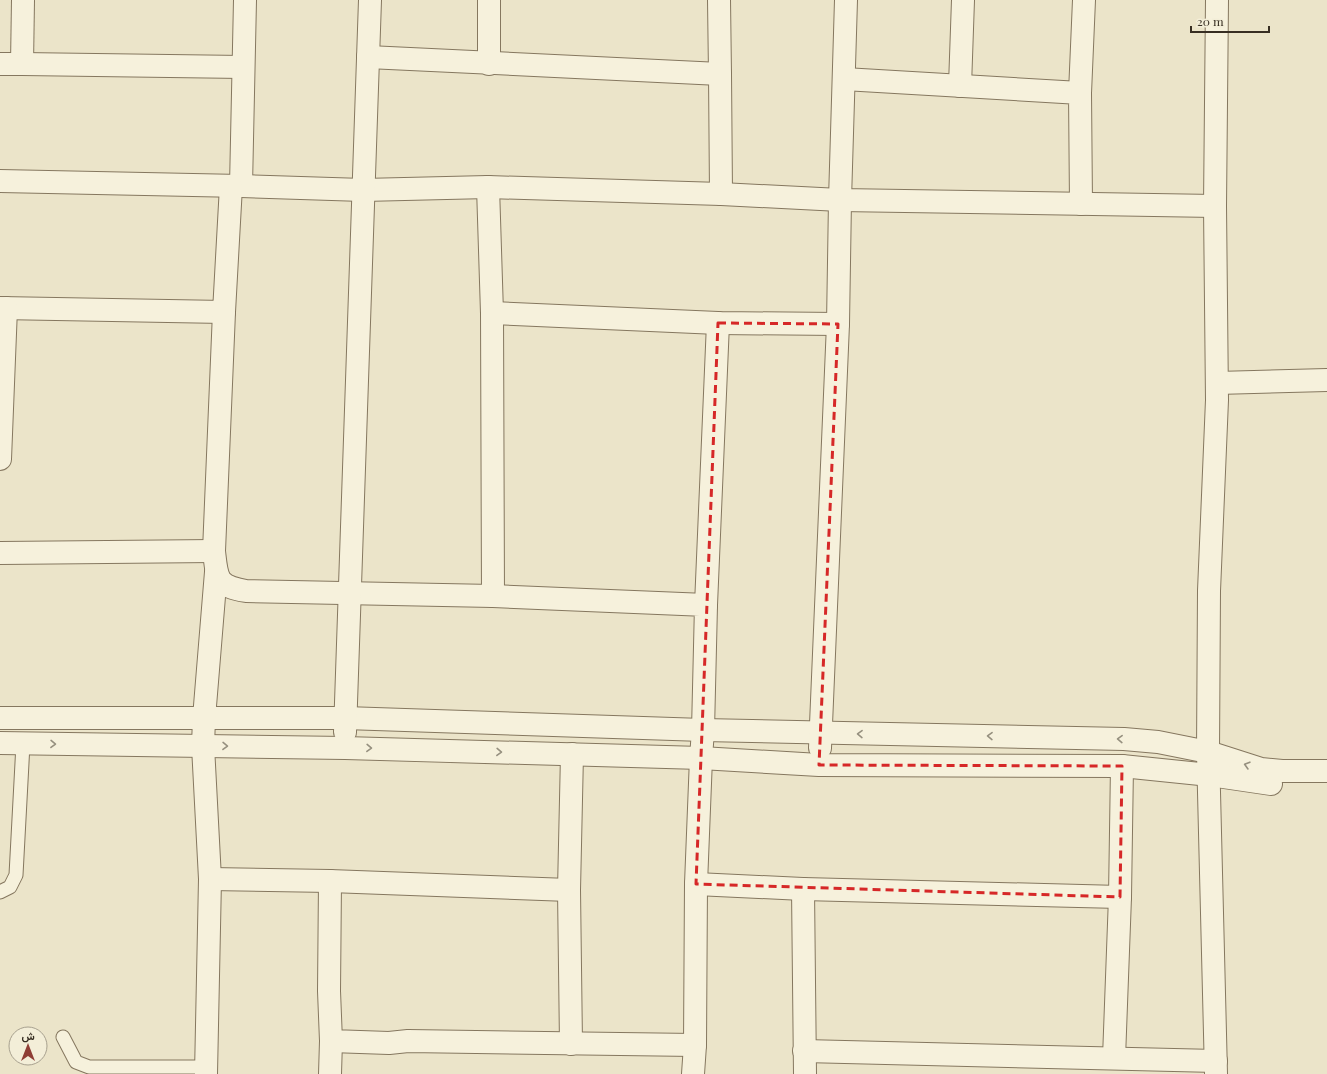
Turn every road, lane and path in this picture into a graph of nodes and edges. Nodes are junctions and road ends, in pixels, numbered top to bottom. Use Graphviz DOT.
graph roads {
  1 [pos="23,0"];
  2 [pos="245,0"];
  3 [pos="370,0"];
  4 [pos="489,0"];
  5 [pos="719,0"];
  6 [pos="846,0"];
  7 [pos="963,0"];
  8 [pos="1084,0"];
  9 [pos="1217,0"];
  10 [pos="368,57"];
  11 [pos="0,64"];
  12 [pos="22,64"];
  13 [pos="489,64"];
  14 [pos="243,67"];
  15 [pos="720,74"];
  16 [pos="844,79"];
  17 [pos="960,86"];
  18 [pos="1080,93"];
  19 [pos="0,181"];
  20 [pos="236,186"];
  21 [pos="488,187"];
  22 [pos="363,190"];
  23 [pos="721,194"];
  24 [pos="840,200"];
  25 [pos="1081,204"];
  26 [pos="1215,206"];
  27 [pos="3,308"];
  28 [pos="224,312"];
  29 [pos="492,314"];
  30 [pos="718,322"];
  31 [pos="838,324"];
  32 [pos="1327,380"];
  33 [pos="1216,382"];
  34 [pos="0,459"];
  35 [pos="0,553"];
  36 [pos="215,561"];
  37 [pos="349,594"];
  38 [pos="493,596"];
  39 [pos="706,605"];
  40 [pos="0,718"];
  41 [pos="204,718"];
  42 [pos="345,718"];
  43 [pos="703,730"];
  44 [pos="820,733"];
  45 [pos="0,744"];
  46 [pos="23,744"];
  47 [pos="204,746"];
  48 [pos="345,748"];
  49 [pos="1208,752"];
  50 [pos="572,754"];
  51 [pos="701,758"];
  52 [pos="819,765"];
  53 [pos="1122,766"];
  54 [pos="1327,772"];
  55 [pos="1210,775"];
  56 [pos="1327,786"];
  57 [pos="210,879"];
  58 [pos="330,880"];
  59 [pos="696,884"];
  60 [pos="803,889"];
  61 [pos="569,890"];
  62 [pos="0,892"];
  63 [pos="1120,897"];
  64 [pos="63,1037"];
  65 [pos="331,1041"];
  66 [pos="571,1044"];
  67 [pos="695,1045"];
  68 [pos="804,1051"];
  69 [pos="1114,1058"];
  70 [pos="1216,1067"];
  71 [pos="206,1070"];
  72 [pos="330,1074"];
  73 [pos="693,1074"];
  74 [pos="805,1074"];
  1 -- 12 [label="street"];
  2 -- 14 [label="street"];
  3 -- 10 [label="street"];
  4 -- 13 [label="street"];
  5 -- 15 [label="street"];
  6 -- 16 [label="street"];
  7 -- 17 [label="street"];
  8 -- 18 [label="street"];
  9 -- 26 [label="street"];
  10 -- 13 [label="street"];
  10 -- 22 [label="street"];
  11 -- 12 [label="street"];
  12 -- 14 [label="street"];
  13 -- 15 [label="street"];
  14 -- 20 [label="street"];
  15 -- 23 [label="street"];
  16 -- 17 [label="street"];
  16 -- 24 [label="street"];
  17 -- 18 [label="street"];
  18 -- 25 [label="street"];
  19 -- 20 [label="street"];
  20 -- 22 [label="street"];
  20 -- 28 [label="street"];
  21 -- 22 [label="street"];
  21 -- 23 [label="street"];
  21 -- 29 [label="street"];
  22 -- 37 [label="street"];
  23 -- 24 [label="street"];
  24 -- 25 [label="street"];
  24 -- 31 [label="street"];
  25 -- 26 [label="street"];
  26 -- 33 [label="street"];
  27 -- 28 [label="street"];
  27 -- 34 [label="street"];
  28 -- 36 [label="street"];
  29 -- 30 [label="street"];
  29 -- 38 [label="street"];
  30 -- 31 [label="street"];
  30 -- 39 [label="street"];
  31 -- 44 [label="street"];
  32 -- 33 [label="street"];
  33 -- 49 [label="street"];
  35 -- 36 [label="street"];
  36 -- 37 [label="street"];
  36 -- 41 [label="street"];
  37 -- 38 [label="street"];
  37 -- 42 [label="street"];
  38 -- 39 [label="street"];
  39 -- 43 [label="street"];
  40 -- 41 [label="street"];
  41 -- 42 [label="street"];
  41 -- 47 [label="street"];
  42 -- 43 [label="street"];
  42 -- 48 [label="street"];
  43 -- 44 [label="street"];
  43 -- 51 [label="street"];
  49 -- 44 [label="street, one-way"];
  44 -- 52 [label="street"];
  45 -- 46 [label="street"];
  46 -- 47 [label="street, one-way"];
  46 -- 62 [label="lane"];
  47 -- 48 [label="street, one-way"];
  47 -- 57 [label="street"];
  48 -- 50 [label="street, one-way"];
  54 -- 49 [label="street, one-way"];
  49 -- 55 [label="street"];
  50 -- 51 [label="street"];
  50 -- 61 [label="street"];
  51 -- 52 [label="street"];
  51 -- 59 [label="street"];
  52 -- 53 [label="street"];
  53 -- 55 [label="street"];
  53 -- 63 [label="street"];
  55 -- 56 [label="street"];
  55 -- 70 [label="street"];
  57 -- 58 [label="street"];
  57 -- 71 [label="street"];
  58 -- 61 [label="street"];
  58 -- 65 [label="street"];
  59 -- 60 [label="street"];
  59 -- 67 [label="street"];
  60 -- 63 [label="street"];
  60 -- 68 [label="street"];
  61 -- 66 [label="street"];
  63 -- 69 [label="street"];
  64 -- 71 [label="lane"];
  65 -- 66 [label="street"];
  65 -- 72 [label="street"];
  66 -- 67 [label="street"];
  67 -- 73 [label="street"];
  68 -- 69 [label="street"];
  68 -- 74 [label="street"];
  69 -- 70 [label="street"];
}
